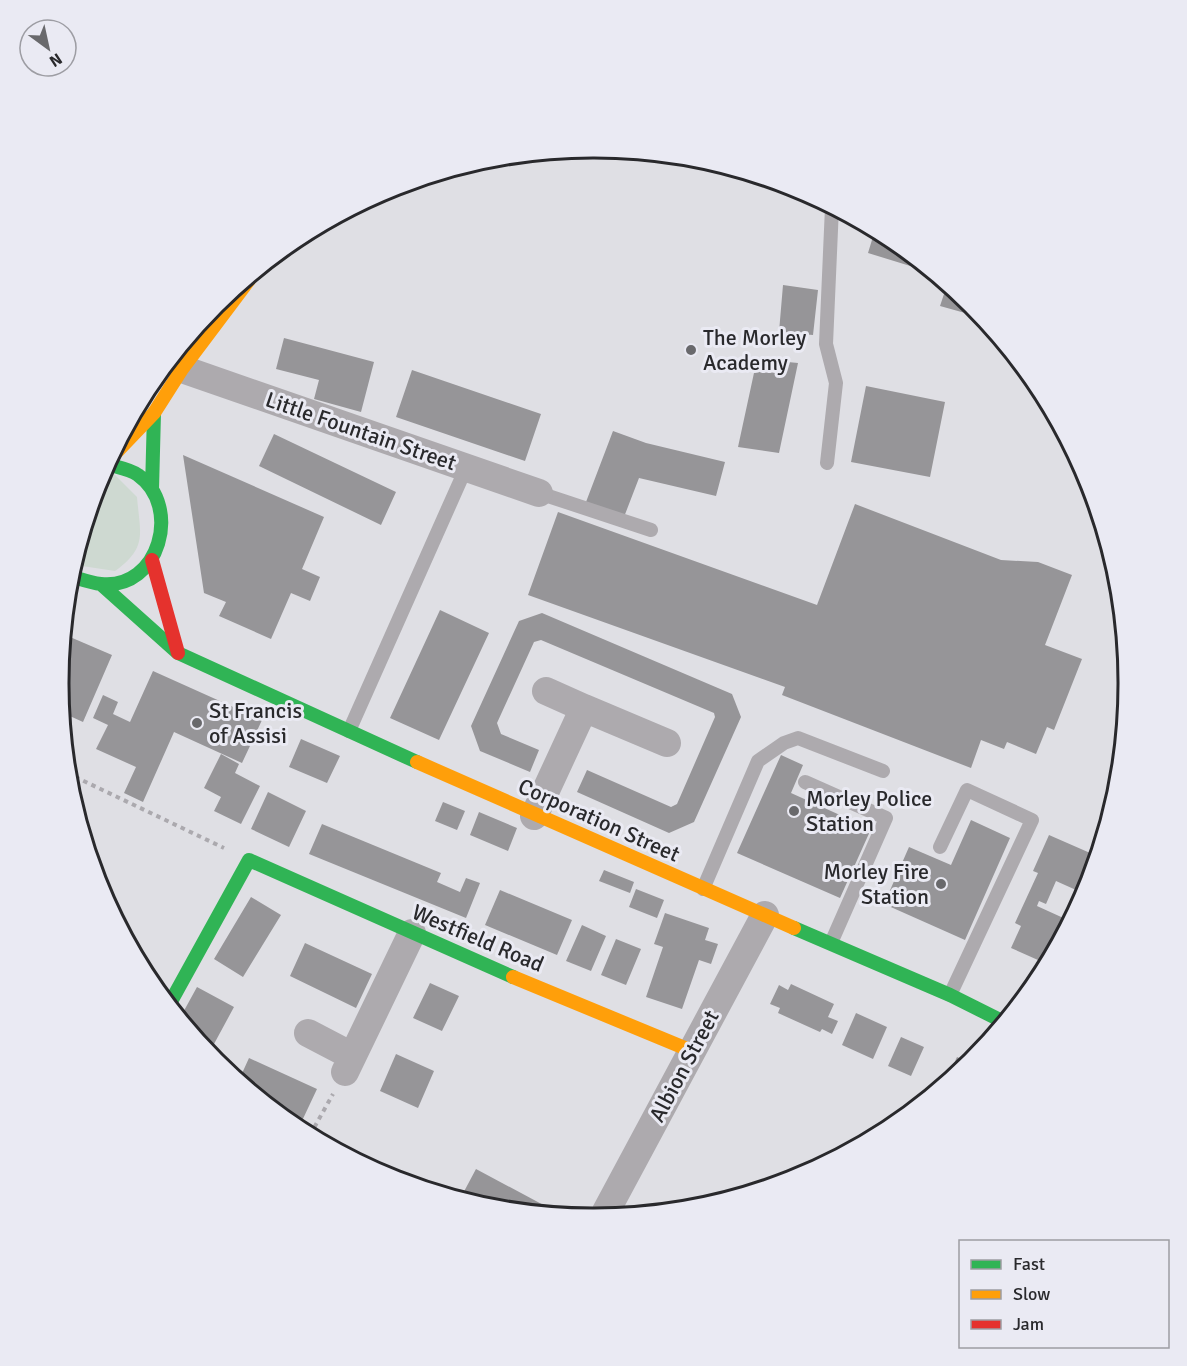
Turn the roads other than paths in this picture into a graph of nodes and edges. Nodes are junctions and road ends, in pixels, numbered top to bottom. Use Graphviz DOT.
graph roads {
  1 [pos="832,216"];
  2 [pos="229,306"];
  3 [pos="182,369"];
  4 [pos="154,413"];
  5 [pos="129,439"];
  6 [pos="827,462"];
  7 [pos="117,465"];
  8 [pos="466,468"];
  9 [pos="152,489"];
  10 [pos="539,493"];
  11 [pos="651,530"];
  12 [pos="152,560"];
  13 [pos="79,580"];
  14 [pos="102,585"];
  15 [pos="178,653"];
  16 [pos="546,691"];
  17 [pos="584,708"];
  18 [pos="349,731"];
  19 [pos="668,743"];
  20 [pos="883,771"];
  21 [pos="805,782"];
  22 [pos="534,816"];
  23 [pos="940,847"];
  24 [pos="703,889"];
  25 [pos="765,915"];
  26 [pos="412,933"];
  27 [pos="831,943"];
  28 [pos="950,995"];
  29 [pos="173,997"];
  30 [pos="997,1018"];
  31 [pos="308,1033"];
  32 [pos="692,1051"];
  33 [pos="608,1207"];
  1 -- 6 [label="lane"];
  2 -- 3 [label="main road"];
  3 -- 4 [label="main road"];
  3 -- 8 [label="street, Little Fountain Street"];
  4 -- 5 [label="main road"];
  4 -- 9 [label="main road"];
  7 -- 9 [label="main road"];
  8 -- 10 [label="street, Little Fountain Street"];
  8 -- 18 [label="lane"];
  9 -- 12 [label="main road, Corporation Street"];
  10 -- 11 [label="lane"];
  12 -- 14 [label="main road, Corporation Street"];
  12 -- 15 [label="main road"];
  13 -- 14 [label="main road, Corporation Street"];
  14 -- 15 [label="main road, Corporation Street"];
  15 -- 18 [label="main road, Corporation Street"];
  16 -- 17 [label="street"];
  17 -- 19 [label="street"];
  17 -- 22 [label="street"];
  18 -- 22 [label="main road, Corporation Street"];
  20 -- 24 [label="lane"];
  21 -- 27 [label="lane"];
  22 -- 24 [label="main road, Corporation Street"];
  23 -- 28 [label="lane"];
  24 -- 25 [label="main road, Corporation Street"];
  25 -- 27 [label="main road, Corporation Street"];
  25 -- 32 [label="street, Albion Street"];
  26 -- 29 [label="main road, Westfield Road"];
  26 -- 31 [label="street"];
  26 -- 32 [label="main road, Westfield Road"];
  27 -- 28 [label="main road, Corporation Street"];
  28 -- 30 [label="main road, Corporation Street"];
  32 -- 33 [label="street, Albion Street"];
}
